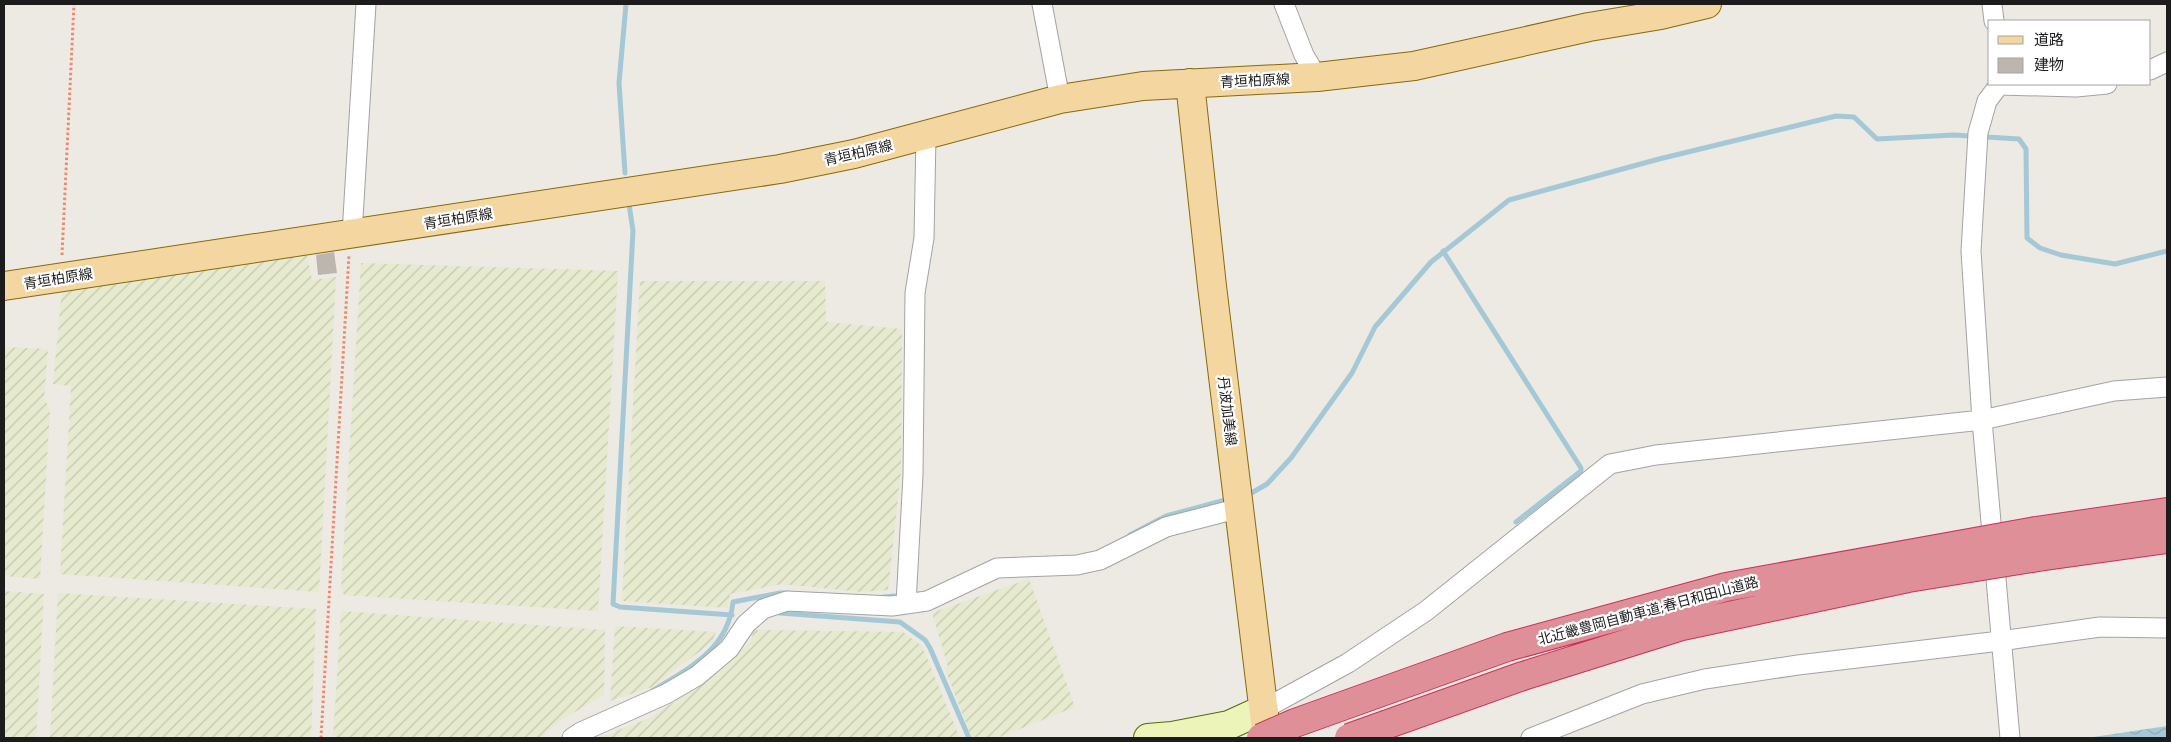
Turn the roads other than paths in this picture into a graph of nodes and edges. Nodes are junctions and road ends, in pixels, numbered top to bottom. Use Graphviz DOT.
graph roads {
  1 [pos="366,4"];
  2 [pos="1042,4"];
  3 [pos="1284,4"];
  4 [pos="1707,4"];
  5 [pos="1992,4"];
  6 [pos="1666,10"];
  7 [pos="1994,20"];
  8 [pos="2167,62"];
  9 [pos="2151,70"];
  10 [pos="1317,78"];
  11 [pos="1190,83"];
  12 [pos="1999,85"];
  13 [pos="2025,85"];
  14 [pos="2097,85"];
  15 [pos="1060,99"];
  16 [pos="926,135"];
  17 [pos="351,234"];
  18 [pos="4,286"];
  19 [pos="2167,388"];
  20 [pos="1982,420"];
  21 [pos="1240,508"];
  22 [pos="2167,512"];
  23 [pos="2167,539"];
  24 [pos="2037,544"];
  25 [pos="906,604"];
  26 [pos="2167,628"];
  27 [pos="2000,647"];
  28 [pos="1264,709"];
  29 [pos="572,738"];
  30 [pos="1148,738"];
  31 [pos="1261,738"];
  32 [pos="1267,738"];
  33 [pos="1349,738"];
  34 [pos="1531,738"];
  35 [pos="2010,738"];
  1 -- 17 [label="street"];
  2 -- 15 [label="street"];
  3 -- 10 [label="street"];
  4 -- 6 [label="main road, 青垣柏原線"];
  5 -- 7 [label="street"];
  6 -- 10 [label="main road, 青垣柏原線"];
  8 -- 9 [label="street"];
  10 -- 11 [label="main road, 青垣柏原線"];
  11 -- 15 [label="main road, 青垣柏原線"];
  11 -- 21 [label="main road, 丹波加美線"];
  12 -- 20 [label="street"];
  13 -- 14 [label="street"];
  15 -- 16 [label="main road, 青垣柏原線"];
  16 -- 17 [label="main road, 青垣柏原線"];
  16 -- 25 [label="street"];
  17 -- 18 [label="main road, 青垣柏原線"];
  19 -- 20 [label="street"];
  20 -- 27 [label="street"];
  20 -- 28 [label="street"];
  21 -- 25 [label="street"];
  21 -- 28 [label="main road, 丹波加美線"];
  22 -- 24 [label="highway, 北近畿豊岡自動車道;春日和田山道路"];
  23 -- 24 [label="highway, 北近畿豊岡自動車道;春日和田山道路"];
  24 -- 31 [label="highway, 北近畿豊岡自動車道;春日和田山道路, bridge"];
  24 -- 33 [label="highway, 北近畿豊岡自動車道;春日和田山道路, bridge"];
  25 -- 29 [label="street"];
  26 -- 27 [label="street"];
  27 -- 34 [label="street"];
  27 -- 35 [label="street"];
  28 -- 30 [label="street"];
  28 -- 32 [label="main road, 丹波加美線"];
}
